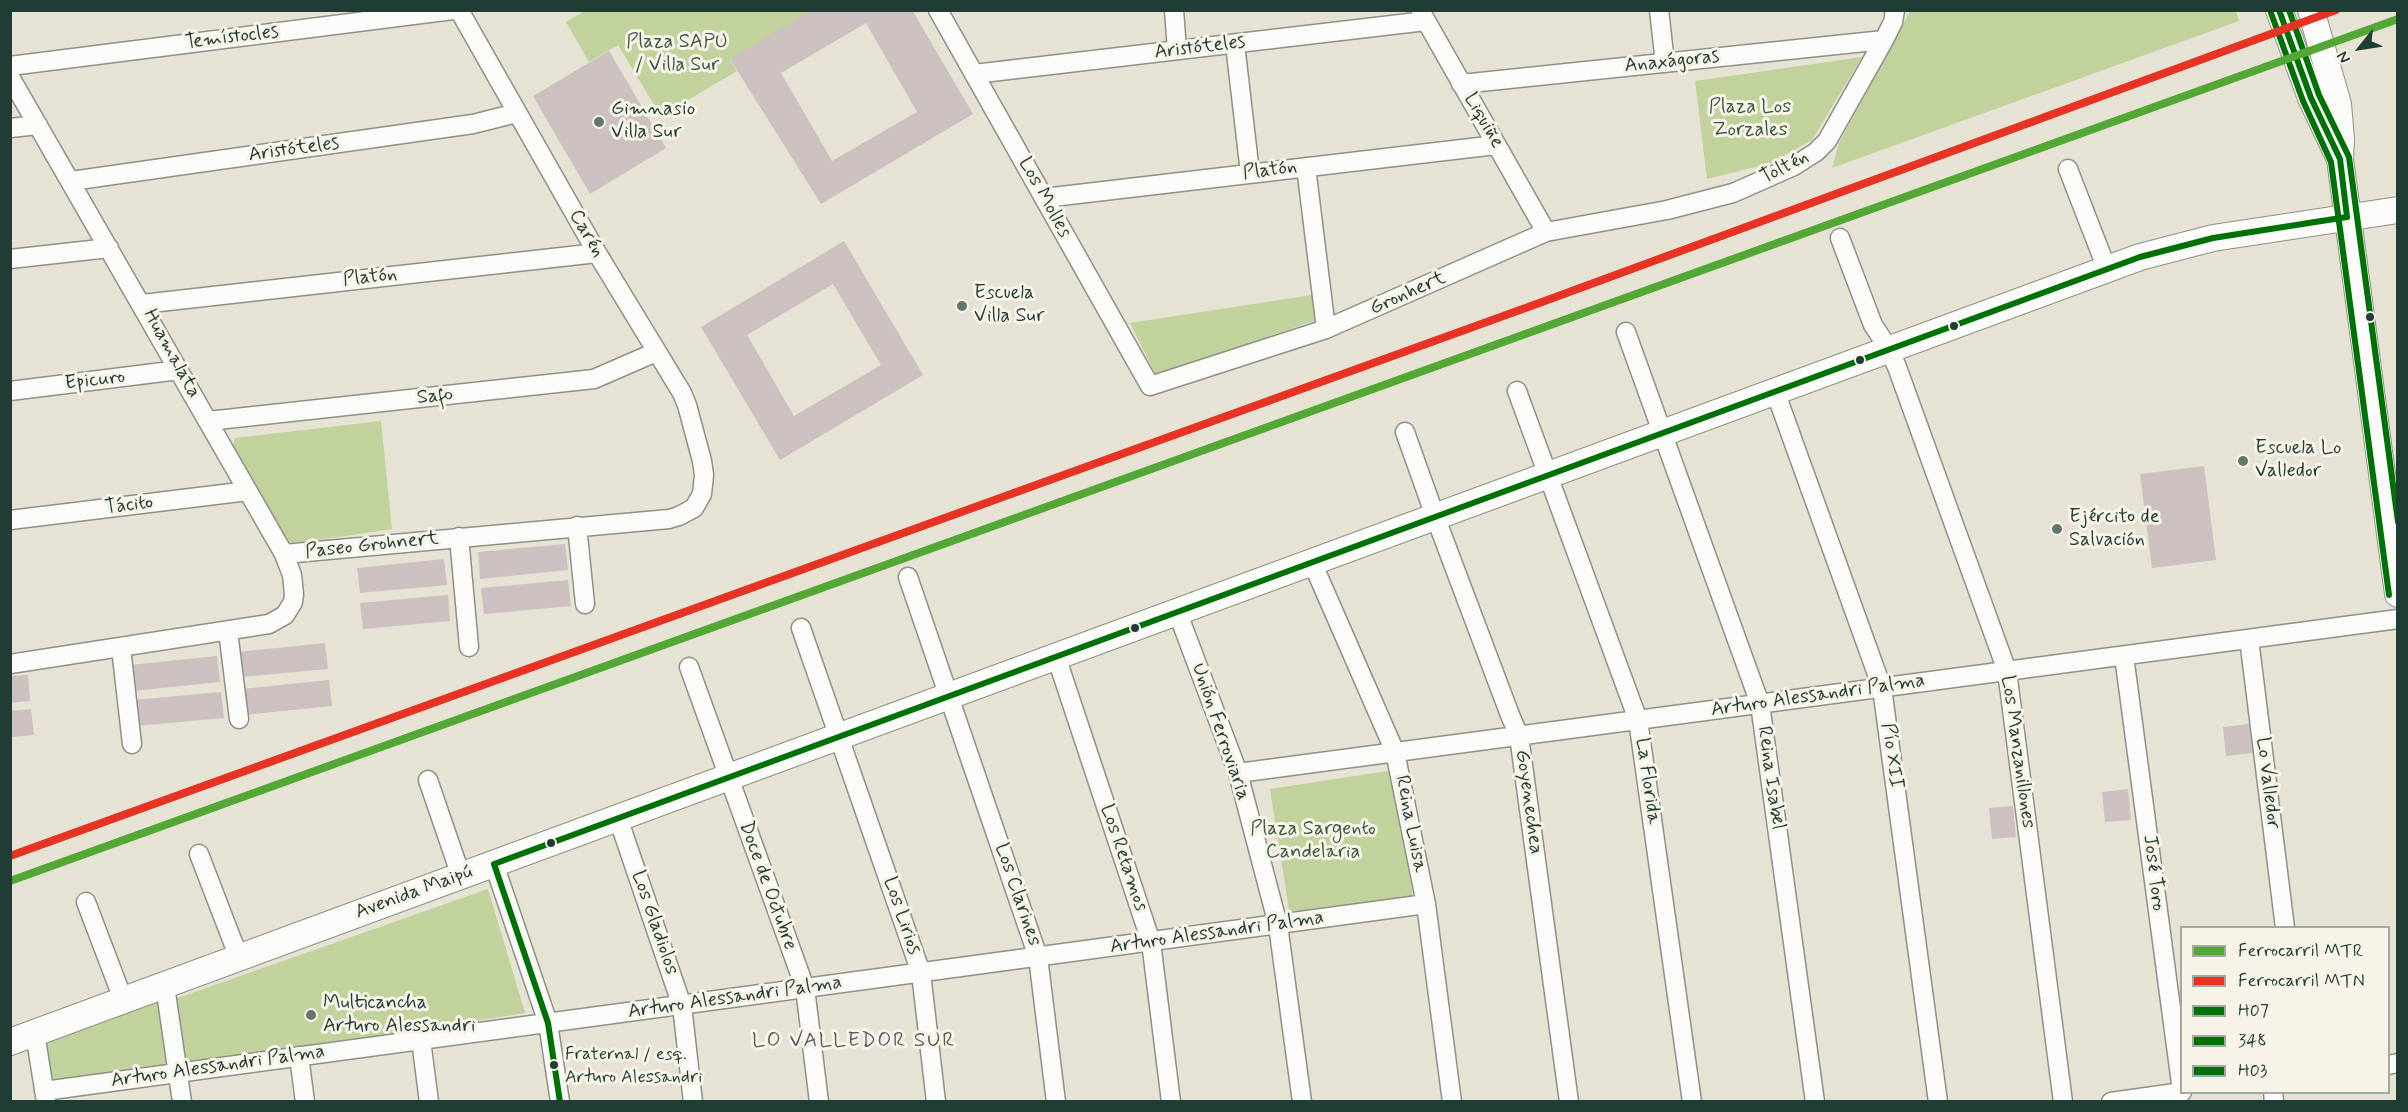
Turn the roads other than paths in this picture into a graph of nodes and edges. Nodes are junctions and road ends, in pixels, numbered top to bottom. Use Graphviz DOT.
graph roads {
  1 [pos="453,10"];
  2 [pos="459,10"];
  3 [pos="938,10"];
  4 [pos="1174,10"];
  5 [pos="1659,10"];
  6 [pos="1895,10"];
  7 [pos="2279,10"];
  8 [pos="2311,10"];
  9 [pos="1423,16"];
  10 [pos="1884,40"];
  11 [pos="1235,44"];
  12 [pos="1177,50"];
  13 [pos="1665,63"];
  14 [pos="10,66"];
  15 [pos="974,74"];
  16 [pos="10,77"];
  17 [pos="1461,84"];
  18 [pos="517,113"];
  19 [pos="38,125"];
  20 [pos="10,128"];
  21 [pos="1496,145"];
  22 [pos="2340,159"];
  23 [pos="1306,167"];
  24 [pos="2068,169"];
  25 [pos="1250,173"];
  26 [pos="71,182"];
  27 [pos="1044,198"];
  28 [pos="1667,210"];
  29 [pos="2397,210"];
  30 [pos="2347,217"];
  31 [pos="1546,232"];
  32 [pos="1840,238"];
  33 [pos="109,248"];
  34 [pos="597,253"];
  35 [pos="2103,259"];
  36 [pos="10,260"];
  37 [pos="142,304"];
  38 [pos="1326,329"];
  39 [pos="1626,332"];
  40 [pos="1889,349"];
  41 [pos="656,352"];
  42 [pos="179,370"];
  43 [pos="1150,386"];
  44 [pos="10,391"];
  45 [pos="1775,391"];
  46 [pos="1517,392"];
  47 [pos="208,421"];
  48 [pos="1405,432"];
  49 [pos="1662,433"];
  50 [pos="702,461"];
  51 [pos="1547,475"];
  52 [pos="248,491"];
  53 [pos="1435,516"];
  54 [pos="10,520"];
  55 [pos="577,526"];
  56 [pos="459,537"];
  57 [pos="284,554"];
  58 [pos="1312,561"];
  59 [pos="908,577"];
  60 [pos="2397,594"];
  61 [pos="585,604"];
  62 [pos="1178,611"];
  63 [pos="2397,619"];
  64 [pos="801,628"];
  65 [pos="228,632"];
  66 [pos="2249,639"];
  67 [pos="469,647"];
  68 [pos="121,648"];
  69 [pos="1056,656"];
  70 [pos="2124,656"];
  71 [pos="10,664"];
  72 [pos="689,666"];
  73 [pos="2007,671"];
  74 [pos="1882,688"];
  75 [pos="948,696"];
  76 [pos="1760,704"];
  77 [pos="239,719"];
  78 [pos="1638,720"];
  79 [pos="1519,736"];
  80 [pos="838,737"];
  81 [pos="132,744"];
  82 [pos="1395,752"];
  83 [pos="1238,773"];
  84 [pos="728,777"];
  85 [pos="428,780"];
  86 [pos="618,818"];
  87 [pos="199,854"];
  88 [pos="494,864"];
  89 [pos="461,876"];
  90 [pos="86,902"];
  91 [pos="1426,904"];
  92 [pos="1278,925"];
  93 [pos="2285,926"];
  94 [pos="1151,942"];
  95 [pos="1038,957"];
  96 [pos="239,958"];
  97 [pos="921,973"];
  98 [pos="165,986"];
  99 [pos="805,988"];
  100 [pos="124,1002"];
  101 [pos="681,1006"];
  102 [pos="548,1023"];
  103 [pos="18,1037"];
  104 [pos="421,1040"];
  105 [pos="299,1056"];
  106 [pos="178,1073"];
  107 [pos="2180,1084"];
  108 [pos="2180,1092"];
  109 [pos="45,1096"];
  110 [pos="182,1101"];
  111 [pos="305,1101"];
  112 [pos="429,1101"];
  113 [pos="560,1101"];
  114 [pos="693,1101"];
  115 [pos="819,1101"];
  116 [pos="936,1101"];
  117 [pos="1056,1101"];
  118 [pos="1171,1101"];
  119 [pos="1302,1101"];
  120 [pos="1452,1101"];
  121 [pos="1569,1101"];
  122 [pos="1692,1101"];
  123 [pos="1815,1101"];
  124 [pos="1938,1101"];
  125 [pos="2062,1101"];
  126 [pos="2111,1101"];
  1 -- 14 [label="street, Temístocles"];
  2 -- 18 [label="street, Carén"];
  3 -- 15 [label="street, Los Molles"];
  4 -- 12 [label="street"];
  5 -- 13 [label="street"];
  6 -- 10 [label="street, Toltén"];
  7 -- 22 [label="main road"];
  8 -- 22 [label="main road"];
  9 -- 11 [label="street, Aristóteles"];
  9 -- 17 [label="street, Liquiñe"];
  10 -- 13 [label="street, Anaxágoras"];
  10 -- 28 [label="street, Toltén"];
  11 -- 12 [label="street, Aristóteles"];
  11 -- 25 [label="street"];
  12 -- 15 [label="street, Aristóteles"];
  13 -- 17 [label="street, Anaxágoras"];
  15 -- 27 [label="street, Los Molles"];
  16 -- 19 [label="street, Huamalata"];
  17 -- 21 [label="street, Liquiñe"];
  18 -- 26 [label="street, Aristóteles"];
  18 -- 34 [label="street, Carén"];
  19 -- 20 [label="street"];
  19 -- 26 [label="street, Huamalata"];
  21 -- 23 [label="street, Platón"];
  21 -- 31 [label="street, Liquiñe"];
  22 -- 30 [label="main road"];
  23 -- 25 [label="street, Platón"];
  23 -- 38 [label="street"];
  24 -- 35 [label="street"];
  25 -- 27 [label="street, Platón"];
  26 -- 33 [label="street, Huamalata"];
  27 -- 43 [label="street, Los Molles"];
  28 -- 31 [label="street, Gronhert"];
  29 -- 30 [label="main road, Avenida Maipú"];
  30 -- 40 [label="main road, Avenida Maipú"];
  30 -- 60 [label="main road"];
  31 -- 38 [label="street, Gronhert"];
  32 -- 40 [label="street, Los Manzanillones"];
  33 -- 36 [label="street"];
  33 -- 37 [label="street, Huamalata"];
  34 -- 37 [label="street, Platón"];
  34 -- 41 [label="street, Carén"];
  37 -- 42 [label="street, Huamalata"];
  38 -- 43 [label="street, Gronhert"];
  39 -- 49 [label="street, Reina Isabel"];
  40 -- 45 [label="main road, Avenida Maipú"];
  40 -- 73 [label="street, Los Manzanillones"];
  41 -- 47 [label="street, Safo"];
  41 -- 50 [label="street, Carén"];
  42 -- 44 [label="street, Epicuro"];
  42 -- 47 [label="street, Huamalata"];
  45 -- 49 [label="main road, Avenida Maipú"];
  45 -- 74 [label="street, Pío XII"];
  46 -- 51 [label="street, La Florida"];
  47 -- 52 [label="street, Huamalata"];
  48 -- 53 [label="street, Goyenechea"];
  49 -- 51 [label="main road, Avenida Maipú"];
  49 -- 76 [label="street, Reina Isabel"];
  50 -- 55 [label="street, Paseo Grohnert"];
  51 -- 53 [label="main road, Avenida Maipú"];
  51 -- 78 [label="street, La Florida"];
  52 -- 54 [label="street, Tácito"];
  52 -- 57 [label="street, Huamalata"];
  53 -- 58 [label="main road, Avenida Maipú"];
  53 -- 79 [label="street, Goyenechea"];
  55 -- 56 [label="street, Paseo Grohnert"];
  55 -- 61 [label="street"];
  56 -- 57 [label="street, Paseo Grohnert"];
  56 -- 67 [label="street, Paseo Grohnert"];
  57 -- 65 [label="street, Huamalata"];
  58 -- 62 [label="main road, Avenida Maipú"];
  58 -- 82 [label="street, Reina Luisa"];
  59 -- 75 [label="street, Los Clarines"];
  62 -- 69 [label="main road, Avenida Maipú"];
  62 -- 83 [label="street, Unión Ferroviaria"];
  63 -- 66 [label="street, Arturo Alessandri Palma"];
  64 -- 80 [label="street, Los Lirios"];
  65 -- 68 [label="street"];
  65 -- 77 [label="street"];
  66 -- 70 [label="street, Arturo Alessandri Palma"];
  66 -- 93 [label="street, Lo Valledor"];
  68 -- 71 [label="street"];
  68 -- 81 [label="street"];
  69 -- 75 [label="main road, Avenida Maipú"];
  69 -- 94 [label="street, Los Retamos"];
  70 -- 73 [label="street, Arturo Alessandri Palma"];
  70 -- 107 [label="street, José Toro"];
  72 -- 84 [label="street, Doce de Octubre"];
  73 -- 74 [label="street, Arturo Alessandri Palma"];
  73 -- 125 [label="street, Los Manzanillones"];
  74 -- 76 [label="street, Arturo Alessandri Palma"];
  74 -- 124 [label="street, Pío XII"];
  75 -- 80 [label="main road, Avenida Maipú"];
  75 -- 95 [label="street, Los Clarines"];
  76 -- 78 [label="street, Arturo Alessandri Palma"];
  76 -- 123 [label="street, Reina Isabel"];
  78 -- 79 [label="street, Arturo Alessandri Palma"];
  78 -- 122 [label="street, La Florida"];
  79 -- 82 [label="street, Arturo Alessandri Palma"];
  79 -- 121 [label="street, Goyenechea"];
  80 -- 84 [label="main road, Avenida Maipú"];
  80 -- 97 [label="street, Los Lirios"];
  82 -- 83 [label="street, Arturo Alessandri Palma"];
  82 -- 91 [label="street, Reina Luisa"];
  83 -- 92 [label="street, Unión Ferroviaria"];
  84 -- 86 [label="main road, Avenida Maipú"];
  84 -- 99 [label="street, Doce de Octubre"];
  85 -- 89 [label="street"];
  86 -- 88 [label="main road, Avenida Maipú"];
  86 -- 101 [label="street, Los Gladiolos"];
  87 -- 96 [label="street"];
  88 -- 89 [label="main road, Avenida Maipú"];
  88 -- 102 [label="street"];
  89 -- 96 [label="main road, Avenida Maipú"];
  90 -- 100 [label="street"];
  91 -- 92 [label="street, Arturo Alessandri Palma"];
  91 -- 120 [label="street, Reina Luisa"];
  92 -- 94 [label="street, Arturo Alessandri Palma"];
  92 -- 119 [label="street, Unión Ferroviaria"];
  94 -- 95 [label="street, Arturo Alessandri Palma"];
  94 -- 118 [label="street, Los Retamos"];
  95 -- 97 [label="street, Arturo Alessandri Palma"];
  95 -- 117 [label="street, Los Clarines"];
  96 -- 98 [label="main road, Avenida Maipú"];
  97 -- 99 [label="street, Arturo Alessandri Palma"];
  97 -- 116 [label="street, Los Lirios"];
  98 -- 100 [label="main road, Avenida Maipú"];
  98 -- 106 [label="street"];
  99 -- 101 [label="street, Arturo Alessandri Palma"];
  99 -- 115 [label="street, Doce de Octubre"];
  100 -- 103 [label="main road, Avenida Maipú"];
  101 -- 102 [label="street, Arturo Alessandri Palma"];
  101 -- 114 [label="street, Los Gladiolos"];
  102 -- 104 [label="street, Arturo Alessandri Palma"];
  102 -- 113 [label="street"];
  103 -- 109 [label="street"];
  104 -- 105 [label="street, Arturo Alessandri Palma"];
  104 -- 112 [label="street"];
  105 -- 106 [label="street, Arturo Alessandri Palma"];
  105 -- 111 [label="street"];
  106 -- 109 [label="street, Arturo Alessandri Palma"];
  106 -- 110 [label="street"];
  108 -- 126 [label="street"];
}
